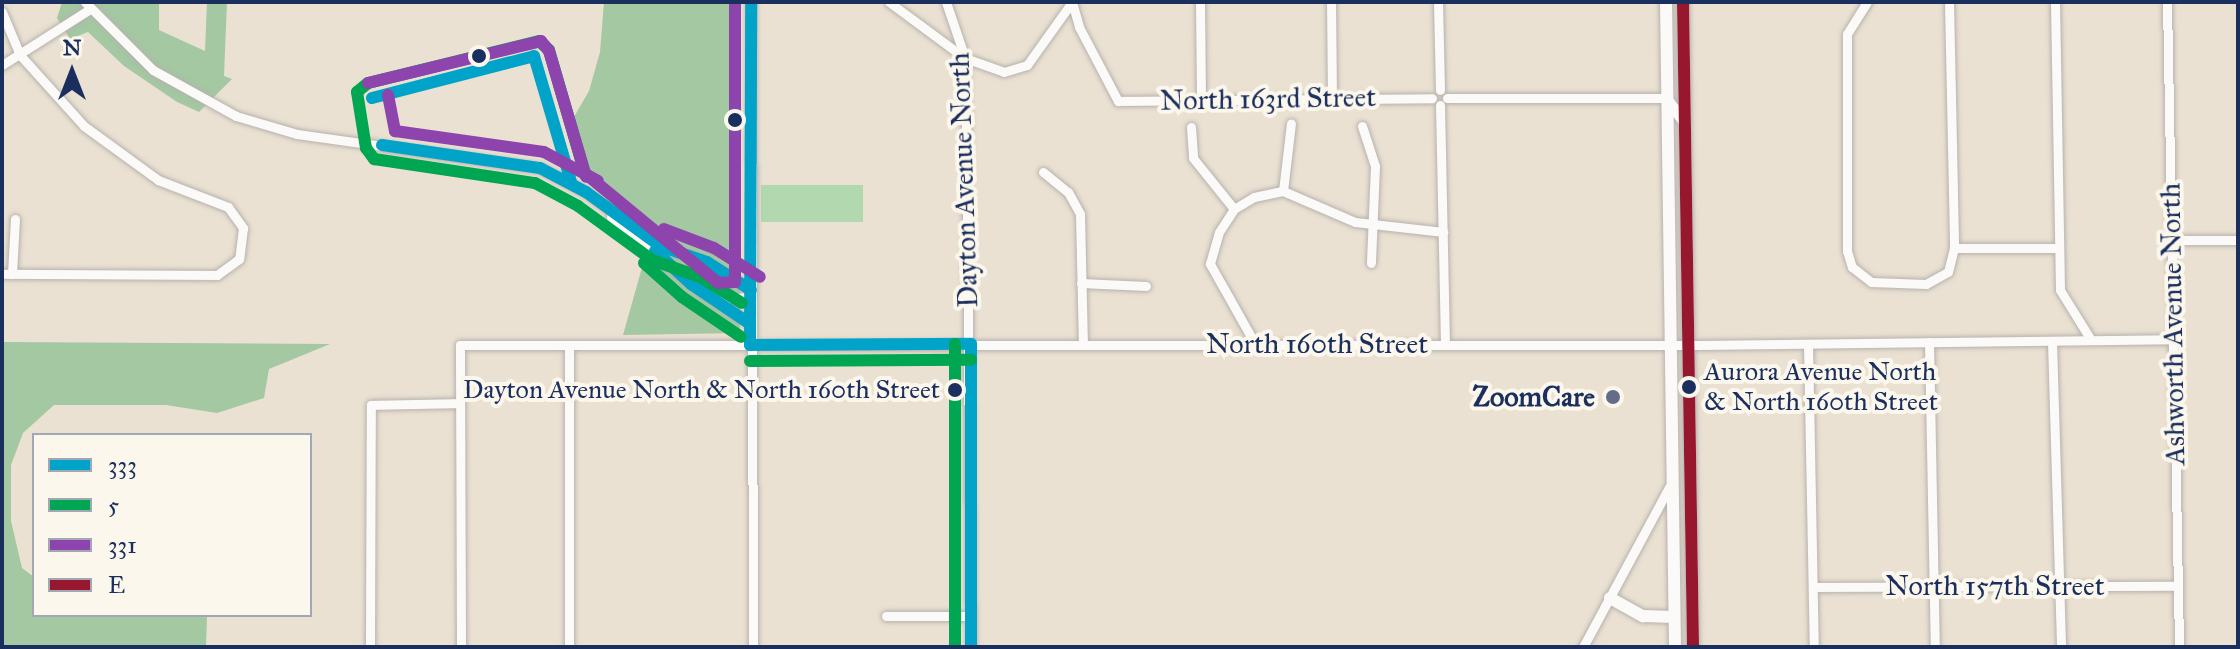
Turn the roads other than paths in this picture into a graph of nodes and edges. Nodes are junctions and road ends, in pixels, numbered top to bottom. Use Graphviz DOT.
graph roads {
  1 [pos="751,2"];
  2 [pos="889,2"];
  3 [pos="946,2"];
  4 [pos="1072,2"];
  5 [pos="1200,2"];
  6 [pos="1331,2"];
  7 [pos="1438,2"];
  8 [pos="1666,2"];
  9 [pos="1683,2"];
  10 [pos="1867,2"];
  11 [pos="1949,2"];
  12 [pos="2055,2"];
  13 [pos="2167,2"];
  14 [pos="87,6"];
  15 [pos="2,12"];
  16 [pos="20,55"];
  17 [pos="965,58"];
  18 [pos="1666,59"];
  19 [pos="2,65"];
  20 [pos="1684,79"];
  21 [pos="1332,98"];
  22 [pos="1440,98"];
  23 [pos="1666,98"];
  24 [pos="1201,99"];
  25 [pos="1684,122"];
  26 [pos="1291,123"];
  27 [pos="1362,126"];
  28 [pos="1191,127"];
  29 [pos="1043,172"];
  30 [pos="1283,191"];
  31 [pos="586,192"];
  32 [pos="1234,209"];
  33 [pos="15,219"];
  34 [pos="1370,225"];
  35 [pos="1443,232"];
  36 [pos="2173,240"];
  37 [pos="2238,240"];
  38 [pos="1954,248"];
  39 [pos="2059,248"];
  40 [pos="1371,263"];
  41 [pos="7,274"];
  42 [pos="1081,283"];
  43 [pos="1146,286"];
  44 [pos="751,294"];
  45 [pos="713,299"];
  46 [pos="750,324"];
  47 [pos="2174,339"];
  48 [pos="2091,340"];
  49 [pos="2052,341"];
  50 [pos="1083,342"];
  51 [pos="1929,342"];
  52 [pos="971,344"];
  53 [pos="1255,344"];
  54 [pos="1445,344"];
  55 [pos="1808,344"];
  56 [pos="569,345"];
  57 [pos="750,345"];
  58 [pos="1668,345"];
  59 [pos="1687,345"];
  60 [pos="460,403"];
  61 [pos="1669,487"];
  62 [pos="2061,586"];
  63 [pos="2177,586"];
  64 [pos="1813,587"];
  65 [pos="1933,587"];
  66 [pos="1610,598"];
  67 [pos="886,616"];
  68 [pos="971,616"];
  69 [pos="1674,617"];
  70 [pos="370,647"];
  71 [pos="461,647"];
  72 [pos="569,647"];
  73 [pos="753,647"];
  74 [pos="971,647"];
  75 [pos="1583,647"];
  76 [pos="1675,647"];
  77 [pos="1693,647"];
  78 [pos="1814,647"];
  79 [pos="1935,647"];
  80 [pos="2061,647"];
  81 [pos="2179,647"];
  1 -- 44 [label="street"];
  2 -- 17 [label="street"];
  3 -- 17 [label="street, Dayton Avenue North"];
  4 -- 17 [label="street"];
  4 -- 24 [label="street, North 163rd Street"];
  5 -- 24 [label="street"];
  6 -- 21 [label="street"];
  7 -- 22 [label="street"];
  8 -- 18 [label="highway"];
  9 -- 20 [label="highway"];
  10 -- 38 [label="street"];
  11 -- 38 [label="street"];
  12 -- 39 [label="street"];
  13 -- 36 [label="street, Ashworth Avenue North"];
  14 -- 16 [label="street"];
  14 -- 31 [label="street"];
  15 -- 16 [label="street"];
  16 -- 19 [label="street"];
  16 -- 41 [label="street"];
  17 -- 52 [label="street, Dayton Avenue North"];
  18 -- 20 [label="main road"];
  18 -- 23 [label="highway"];
  20 -- 25 [label="highway"];
  21 -- 22 [label="street, North 163rd Street"];
  21 -- 24 [label="street, North 163rd Street"];
  22 -- 23 [label="street, North 163rd Street"];
  22 -- 35 [label="street"];
  23 -- 25 [label="main road"];
  23 -- 58 [label="highway"];
  25 -- 59 [label="highway"];
  26 -- 30 [label="street"];
  27 -- 34 [label="street"];
  28 -- 32 [label="street"];
  29 -- 42 [label="street"];
  30 -- 32 [label="street"];
  30 -- 34 [label="street"];
  31 -- 44 [label="street"];
  31 -- 45 [label="street"];
  32 -- 53 [label="street"];
  33 -- 41 [label="street"];
  34 -- 35 [label="street"];
  34 -- 40 [label="street"];
  35 -- 54 [label="street"];
  36 -- 37 [label="street"];
  36 -- 47 [label="street, Ashworth Avenue North"];
  38 -- 39 [label="street"];
  39 -- 48 [label="street"];
  42 -- 43 [label="street"];
  42 -- 50 [label="street"];
  44 -- 45 [label="street"];
  44 -- 46 [label="street"];
  45 -- 46 [label="street"];
  46 -- 57 [label="street"];
  47 -- 48 [label="street, North 160th Street"];
  47 -- 63 [label="street, Ashworth Avenue North"];
  48 -- 49 [label="street, North 160th Street"];
  49 -- 51 [label="street, North 160th Street"];
  49 -- 62 [label="street"];
  50 -- 52 [label="street, North 160th Street"];
  50 -- 53 [label="street, North 160th Street"];
  51 -- 55 [label="street, North 160th Street"];
  51 -- 65 [label="street"];
  52 -- 57 [label="street, North 160th Street"];
  52 -- 68 [label="street, Dayton Avenue North"];
  53 -- 54 [label="street, North 160th Street"];
  54 -- 58 [label="street, North 160th Street"];
  55 -- 59 [label="street, North 160th Street"];
  55 -- 64 [label="street"];
  56 -- 57 [label="street, North 160th Street"];
  56 -- 60 [label="street, North 160th Street"];
  56 -- 72 [label="street"];
  57 -- 73 [label="street"];
  58 -- 59 [label="street, North 160th Street"];
  58 -- 61 [label="highway"];
  59 -- 77 [label="highway"];
  60 -- 70 [label="street"];
  60 -- 71 [label="street"];
  61 -- 66 [label="street"];
  61 -- 69 [label="highway"];
  62 -- 63 [label="street, North 157th Street"];
  62 -- 65 [label="street, North 157th Street"];
  62 -- 80 [label="street"];
  63 -- 81 [label="street, Ashworth Avenue North"];
  64 -- 65 [label="street, North 157th Street"];
  64 -- 78 [label="street"];
  65 -- 79 [label="street"];
  66 -- 69 [label="highway"];
  66 -- 75 [label="street"];
  67 -- 68 [label="street"];
  68 -- 74 [label="street, Dayton Avenue North"];
  69 -- 76 [label="highway"];
}
